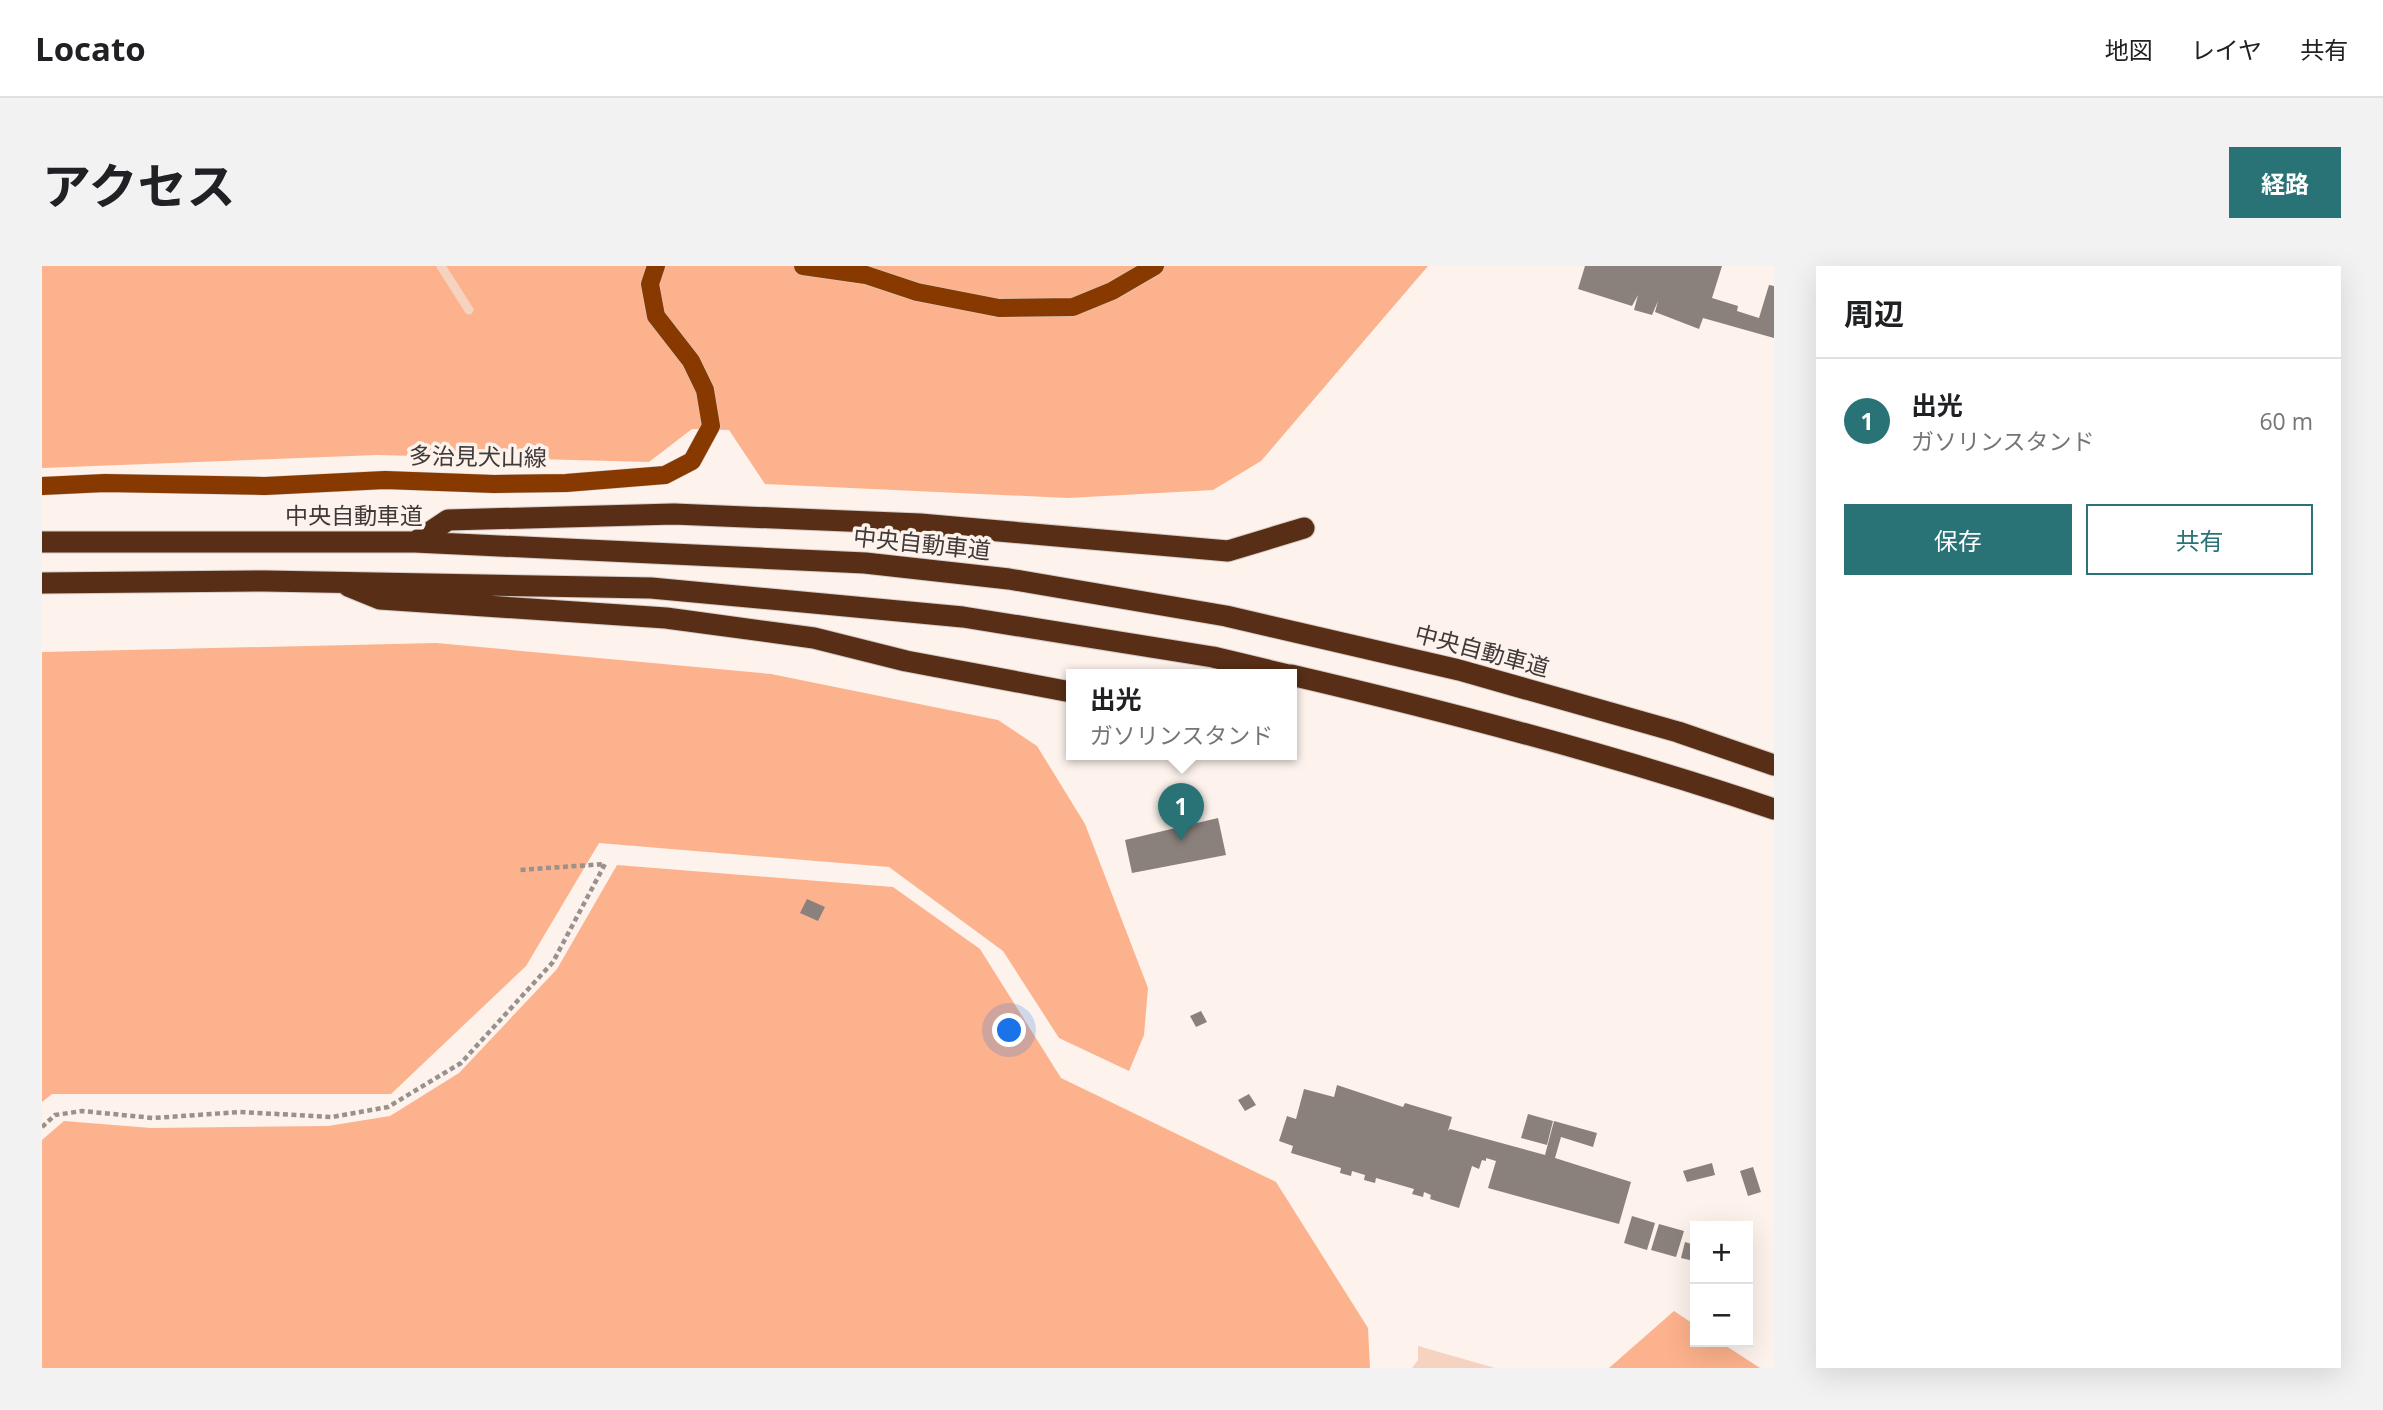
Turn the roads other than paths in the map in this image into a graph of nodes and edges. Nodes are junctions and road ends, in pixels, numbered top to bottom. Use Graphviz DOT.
graph roads {
  1 [pos="656,266"];
  2 [pos="803,266"];
  3 [pos="1155,266"];
  4 [pos="42,486"];
  5 [pos="1304,528"];
  6 [pos="42,541"];
  7 [pos="415,542"];
  8 [pos="340,582"];
  9 [pos="42,583"];
  10 [pos="1264,669"];
  11 [pos="1297,677"];
  12 [pos="1066,691"];
  13 [pos="1774,765"];
  14 [pos="1774,809"];
  1 -- 4 [label="main road, 多治見犬山線"];
  2 -- 3 [label="main road"];
  5 -- 7 [label="highway"];
  6 -- 7 [label="highway, 中央自動車道"];
  7 -- 13 [label="highway, 中央自動車道"];
  8 -- 9 [label="highway"];
  8 -- 10 [label="highway"];
  8 -- 12 [label="highway"];
  11 -- 14 [label="highway"];
}
